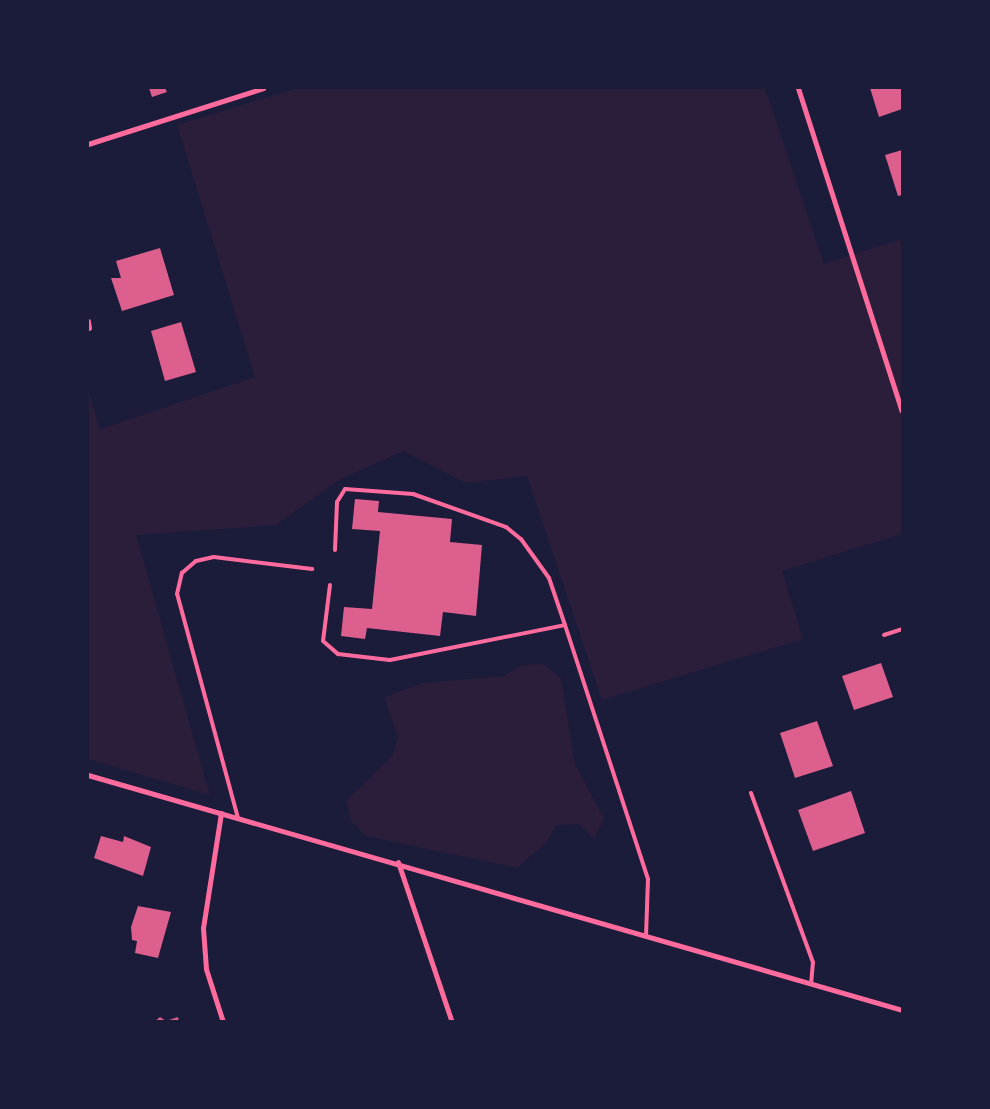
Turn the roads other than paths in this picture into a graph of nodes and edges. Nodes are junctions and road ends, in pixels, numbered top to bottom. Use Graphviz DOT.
graph roads {
  1 [pos="263,88"];
  2 [pos="798,88"];
  3 [pos="88,144"];
  4 [pos="88,321"];
  5 [pos="90,328"];
  6 [pos="902,411"];
  7 [pos="335,550"];
  8 [pos="312,569"];
  9 [pos="330,585"];
  10 [pos="565,625"];
  11 [pos="902,629"];
  12 [pos="884,635"];
  13 [pos="88,775"];
  14 [pos="751,793"];
  15 [pos="221,813"];
  16 [pos="238,818"];
  17 [pos="398,862"];
  18 [pos="646,937"];
  19 [pos="811,984"];
  20 [pos="902,1010"];
  21 [pos="223,1022"];
  22 [pos="452,1022"];
  1 -- 3 [label="street"];
  2 -- 6 [label="street"];
  4 -- 5 [label="street"];
  7 -- 10 [label="lane"];
  8 -- 16 [label="lane"];
  9 -- 10 [label="lane"];
  10 -- 18 [label="lane"];
  11 -- 12 [label="lane"];
  13 -- 15 [label="street"];
  14 -- 19 [label="lane"];
  15 -- 16 [label="street"];
  15 -- 21 [label="street"];
  16 -- 17 [label="street"];
  17 -- 18 [label="street"];
  17 -- 22 [label="street"];
  18 -- 19 [label="street"];
  19 -- 20 [label="street"];
}
